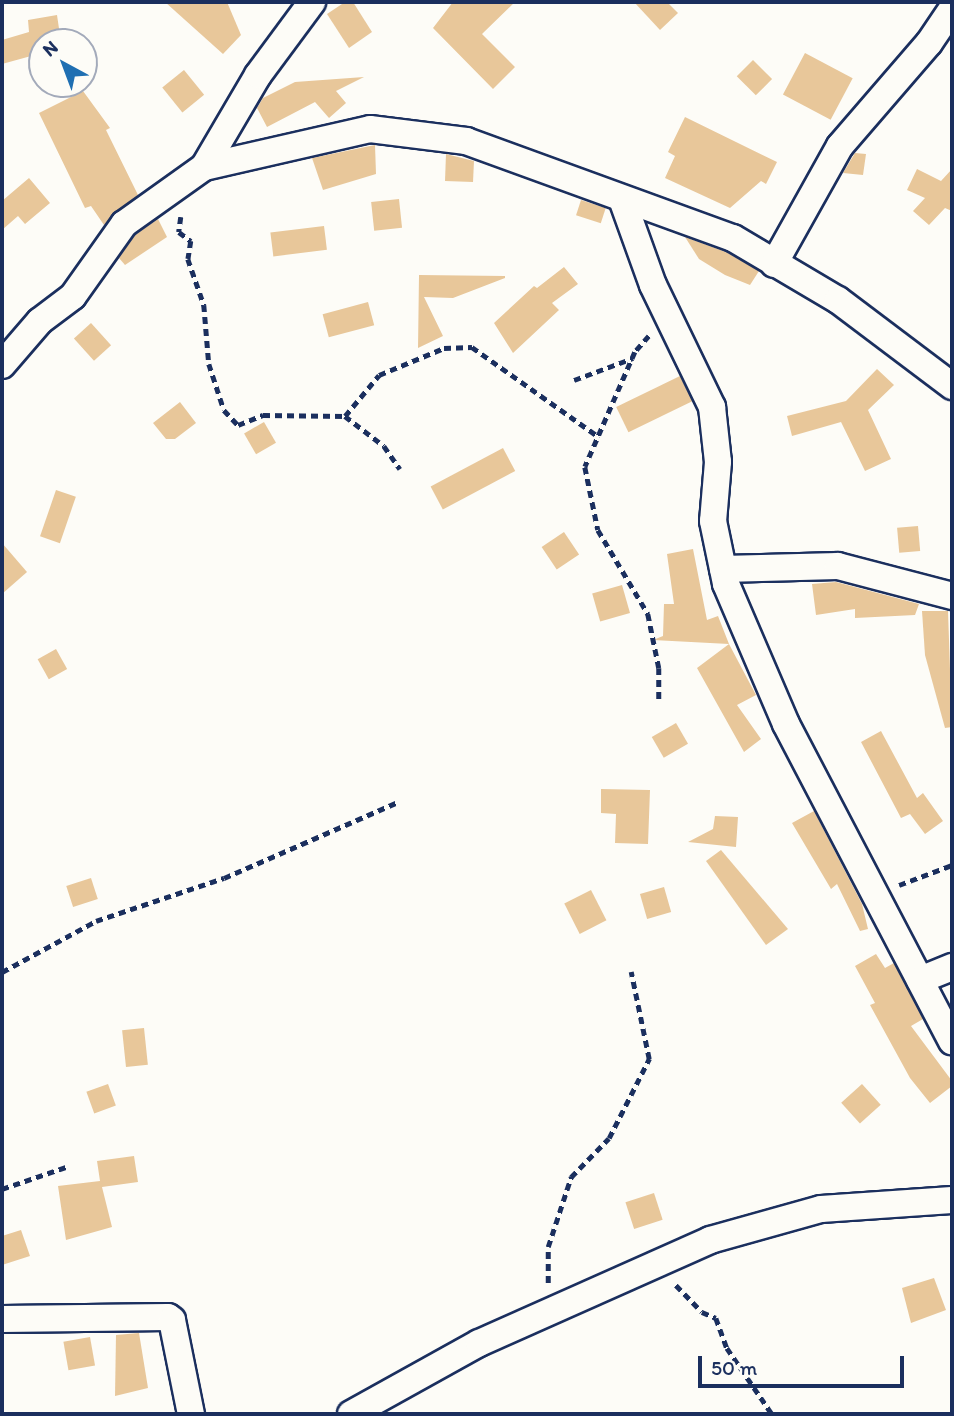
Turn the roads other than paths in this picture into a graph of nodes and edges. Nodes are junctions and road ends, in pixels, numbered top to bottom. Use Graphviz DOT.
graph roads {
  1 [pos="312,2"];
  2 [pos="952,9"];
  3 [pos="204,167"];
  4 [pos="622,199"];
  5 [pos="774,264"];
  6 [pos="2,365"];
  7 [pos="952,386"];
  8 [pos="723,569"];
  9 [pos="952,596"];
  10 [pos="952,967"];
  11 [pos="920,979"];
  12 [pos="952,1041"];
  13 [pos="952,1200"];
  14 [pos="2,1319"];
  15 [pos="191,1414"];
  16 [pos="351,1414"];
  1 -- 3 [label="street"];
  2 -- 5 [label="street"];
  3 -- 4 [label="street"];
  3 -- 6 [label="street"];
  4 -- 5 [label="street"];
  4 -- 8 [label="street"];
  5 -- 7 [label="street"];
  8 -- 9 [label="street"];
  8 -- 11 [label="street"];
  10 -- 11 [label="street"];
  11 -- 12 [label="street"];
  13 -- 16 [label="street"];
  14 -- 15 [label="street"];
}
